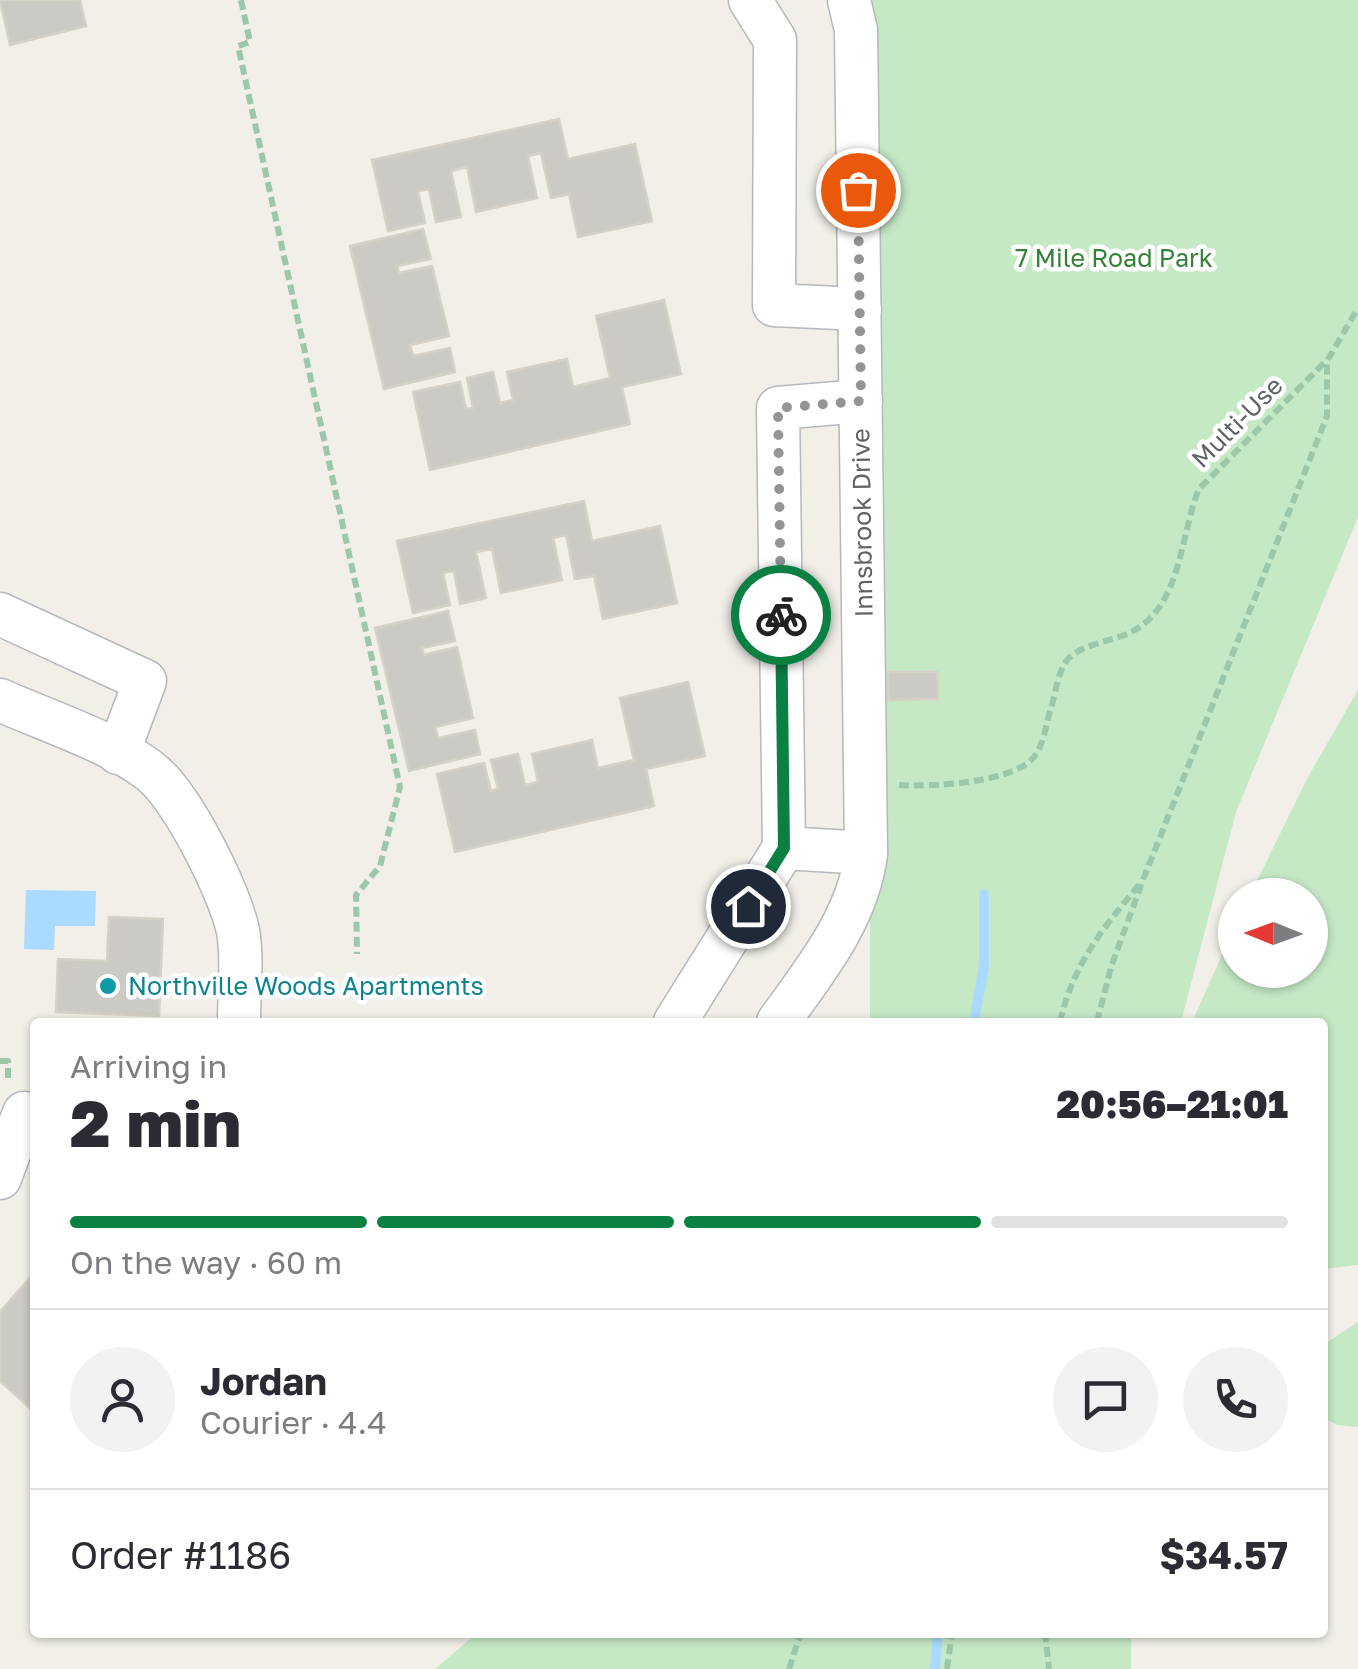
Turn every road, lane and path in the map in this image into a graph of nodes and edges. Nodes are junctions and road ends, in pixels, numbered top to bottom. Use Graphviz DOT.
graph roads {
  1 [pos="241,0"];
  2 [pos="750,0"];
  3 [pos="849,0"];
  4 [pos="1358,308"];
  5 [pos="860,310"];
  6 [pos="1327,360"];
  7 [pos="861,401"];
  8 [pos="0,614"];
  9 [pos="0,700"];
  10 [pos="118,753"];
  11 [pos="864,784"];
  12 [pos="784,848"];
  13 [pos="866,853"];
  14 [pos="1143,880"];
  15 [pos="358,954"];
  16 [pos="239,1018"];
  17 [pos="678,1018"];
  18 [pos="781,1018"];
  19 [pos="1061,1018"];
  20 [pos="1098,1018"];
  21 [pos="20,1113"];
  22 [pos="0,1178"];
  23 [pos="800,1638"];
  24 [pos="951,1638"];
  25 [pos="1045,1638"];
  26 [pos="789,1669"];
  27 [pos="947,1669"];
  28 [pos="1049,1669"];
  1 -- 15 [label="path"];
  2 -- 5 [label="street"];
  3 -- 5 [label="street, Innsbrook Drive"];
  4 -- 6 [label="path, Multi-Use"];
  5 -- 7 [label="street, Innsbrook Drive"];
  6 -- 11 [label="path, Multi-Use"];
  6 -- 14 [label="path"];
  7 -- 11 [label="street, Innsbrook Drive"];
  7 -- 12 [label="street"];
  8 -- 10 [label="street"];
  9 -- 10 [label="street"];
  10 -- 16 [label="street"];
  11 -- 13 [label="street, Innsbrook Drive"];
  12 -- 13 [label="street"];
  12 -- 17 [label="street"];
  13 -- 18 [label="street, Innsbrook Drive"];
  14 -- 19 [label="path"];
  14 -- 20 [label="path"];
  21 -- 22 [label="street"];
  23 -- 26 [label="path"];
  24 -- 27 [label="path"];
  25 -- 28 [label="path"];
}
